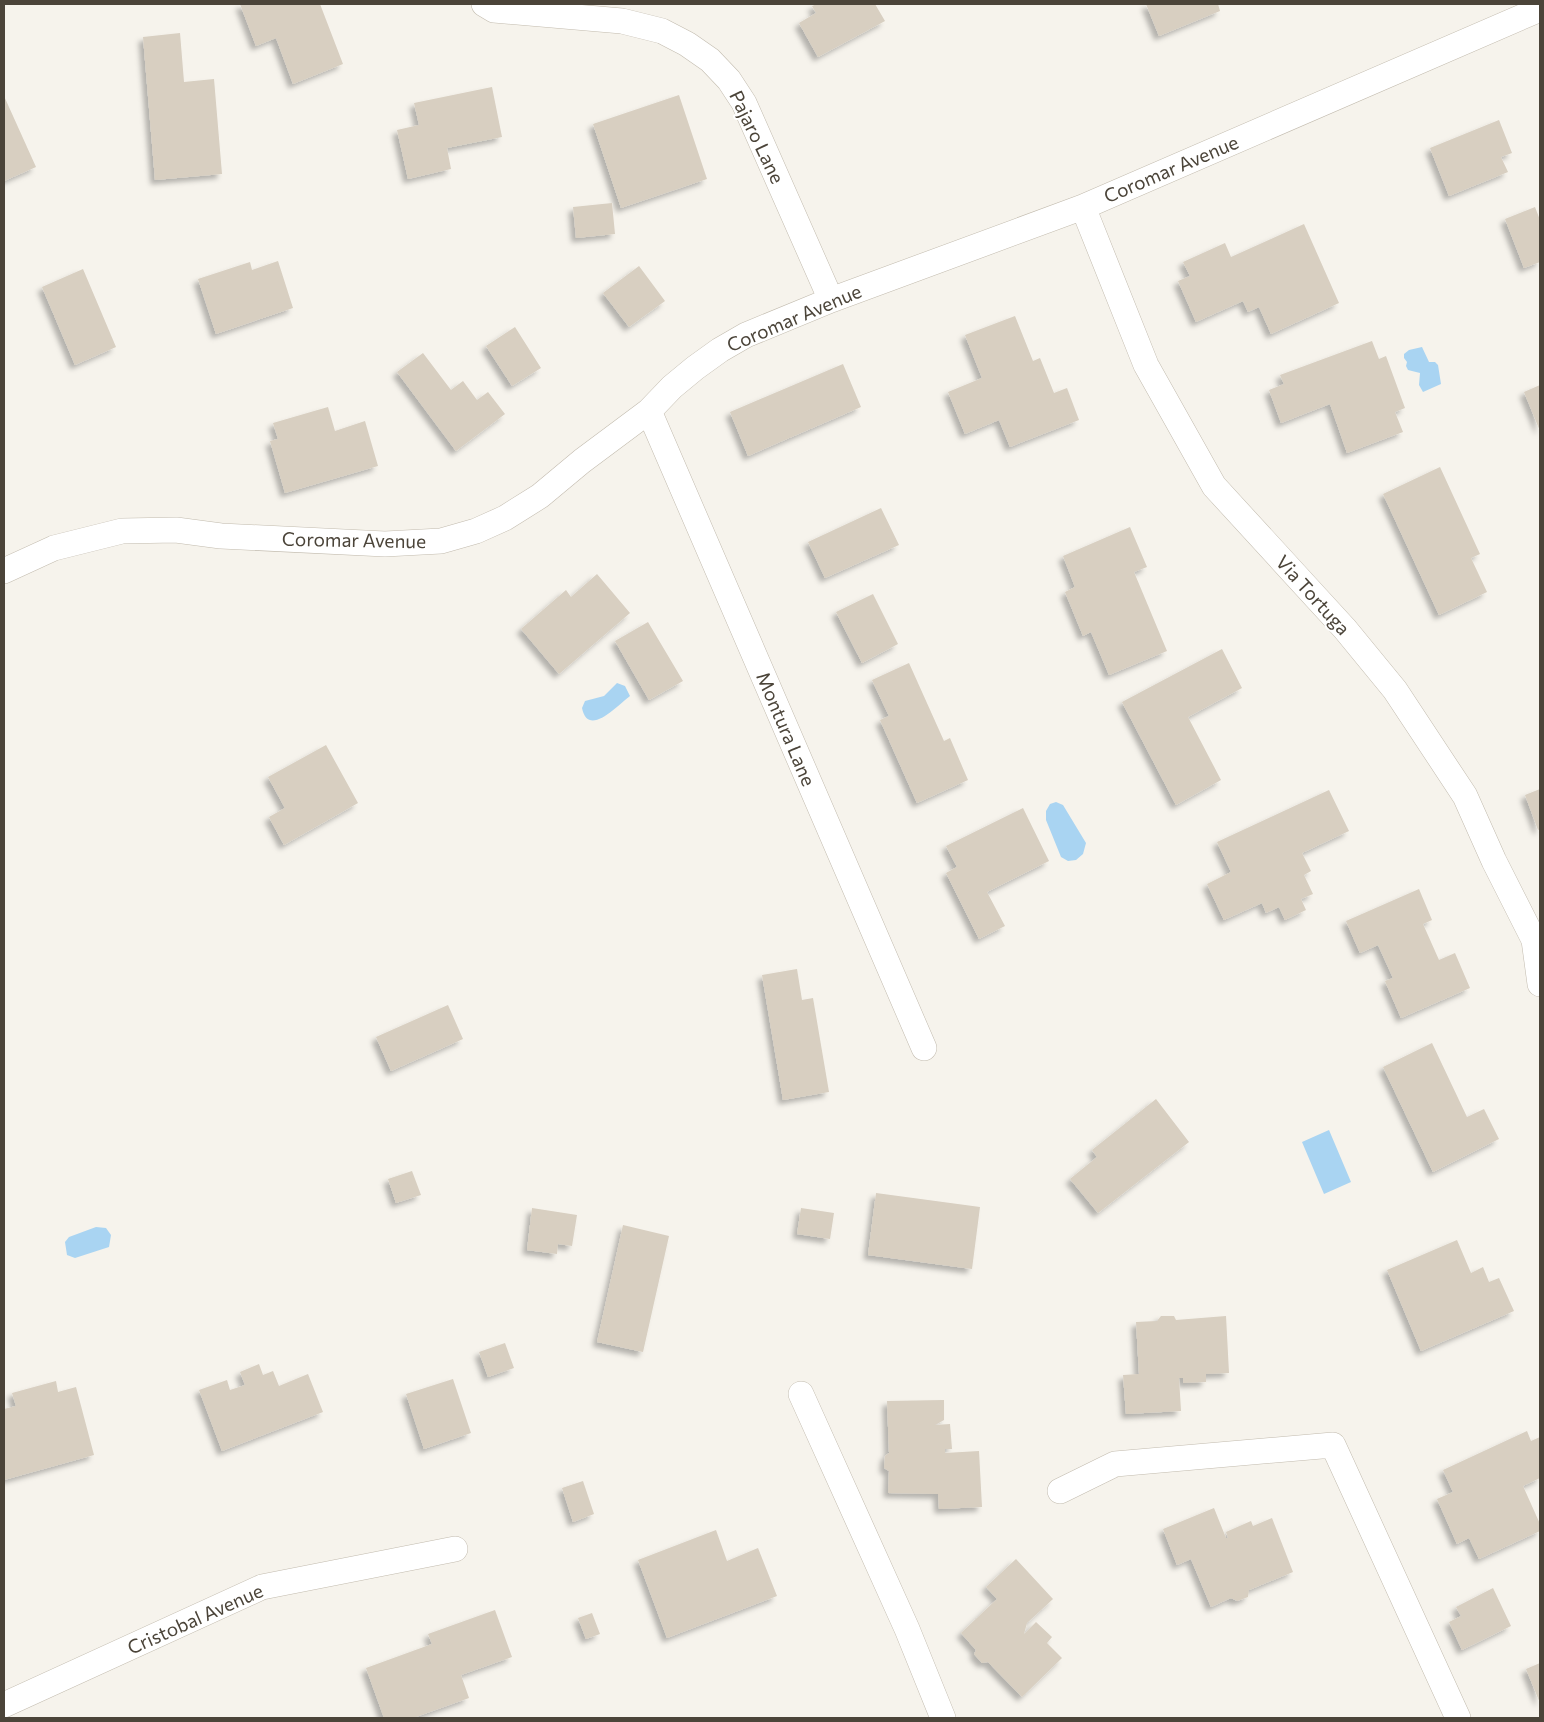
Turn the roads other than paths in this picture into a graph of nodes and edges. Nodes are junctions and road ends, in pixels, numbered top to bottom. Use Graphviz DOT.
graph roads {
  1 [pos="484,4"];
  2 [pos="1540,9"];
  3 [pos="1083,207"];
  4 [pos="831,300"];
  5 [pos="649,411"];
  6 [pos="4,571"];
  7 [pos="1537,939"];
  8 [pos="1540,984"];
  9 [pos="924,1048"];
  10 [pos="801,1394"];
  11 [pos="1060,1491"];
  12 [pos="455,1549"];
  13 [pos="4,1705"];
  14 [pos="943,1718"];
  15 [pos="1458,1718"];
  1 -- 4 [label="street, Pajaro Lane"];
  2 -- 3 [label="street, Coromar Avenue"];
  3 -- 4 [label="street, Coromar Avenue"];
  3 -- 7 [label="street, Via Tortuga"];
  4 -- 5 [label="street, Coromar Avenue"];
  5 -- 6 [label="street, Coromar Avenue"];
  5 -- 9 [label="street, Montura Lane"];
  7 -- 8 [label="street, Via Tortuga"];
  10 -- 14 [label="street"];
  11 -- 15 [label="street"];
  12 -- 13 [label="street, Cristobal Avenue"];
}
